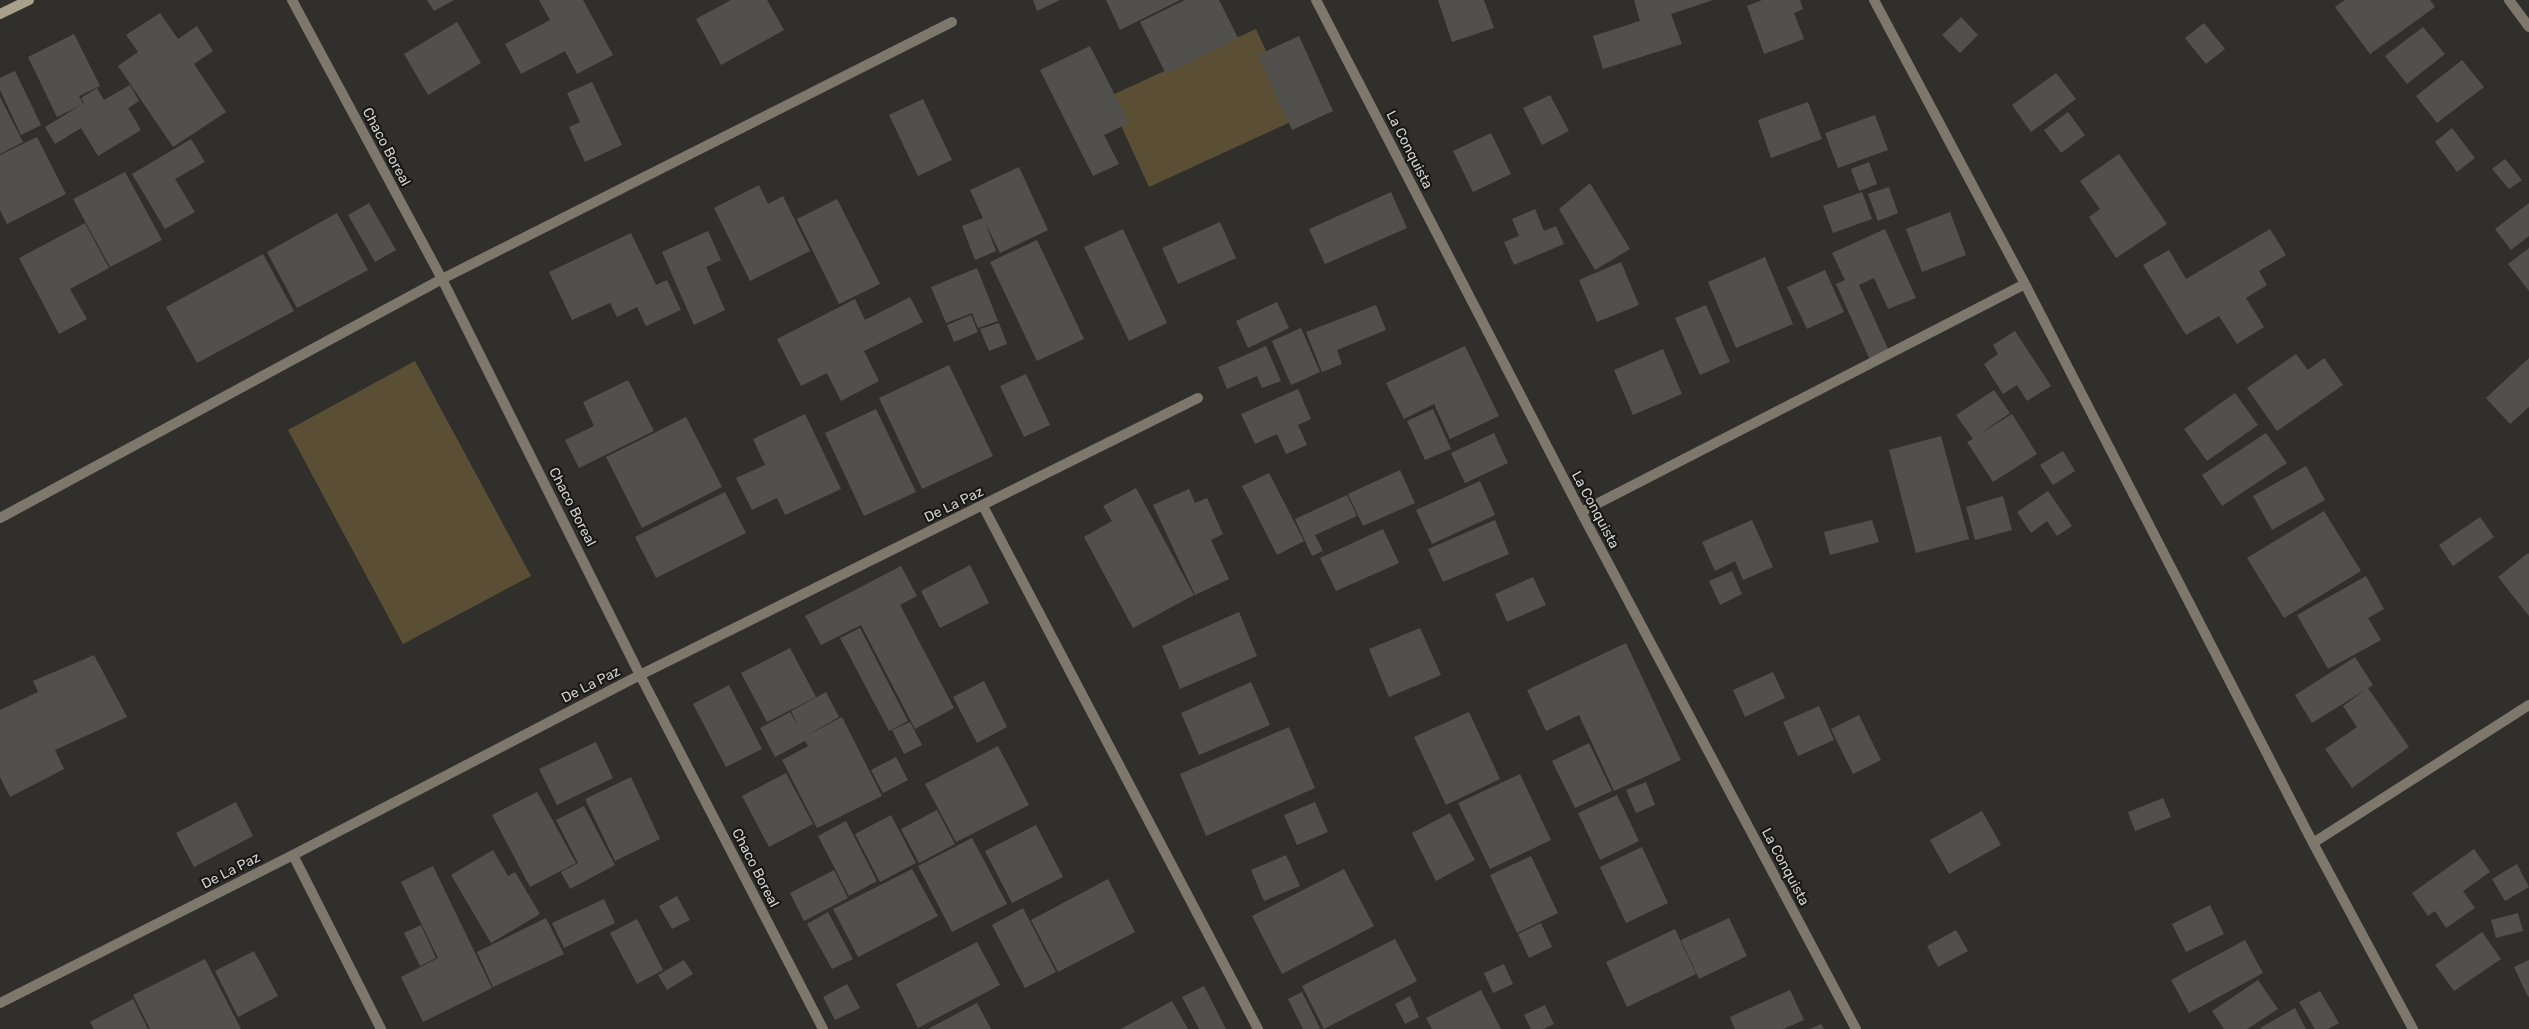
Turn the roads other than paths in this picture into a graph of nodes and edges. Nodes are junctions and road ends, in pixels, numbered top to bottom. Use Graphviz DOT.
graph roads {
  1 [pos="29,0"];
  2 [pos="292,0"];
  3 [pos="1316,0"];
  4 [pos="1874,0"];
  5 [pos="2509,0"];
  6 [pos="0,14"];
  7 [pos="952,22"];
  8 [pos="2529,27"];
  9 [pos="442,279"];
  10 [pos="2025,284"];
  11 [pos="1198,398"];
  12 [pos="984,506"];
  13 [pos="1580,512"];
  14 [pos="0,518"];
  15 [pos="640,675"];
  16 [pos="2529,705"];
  17 [pos="2314,842"];
  18 [pos="294,855"];
  19 [pos="0,1003"];
  20 [pos="381,1029"];
  21 [pos="823,1029"];
  22 [pos="1258,1029"];
  23 [pos="1856,1029"];
  24 [pos="2413,1029"];
  1 -- 6 [label="street"];
  2 -- 9 [label="street, Chaco Boreal"];
  3 -- 13 [label="street, La Conquista"];
  4 -- 10 [label="street"];
  5 -- 8 [label="street"];
  7 -- 9 [label="street"];
  9 -- 14 [label="street"];
  9 -- 15 [label="street, Chaco Boreal"];
  10 -- 13 [label="street"];
  10 -- 17 [label="street"];
  11 -- 12 [label="street, De La Paz"];
  12 -- 15 [label="street, De La Paz"];
  12 -- 22 [label="street"];
  13 -- 23 [label="street, La Conquista"];
  15 -- 18 [label="street, De La Paz"];
  15 -- 21 [label="street, Chaco Boreal"];
  16 -- 17 [label="street"];
  17 -- 24 [label="street"];
  18 -- 19 [label="street, De La Paz"];
  18 -- 20 [label="street"];
}
